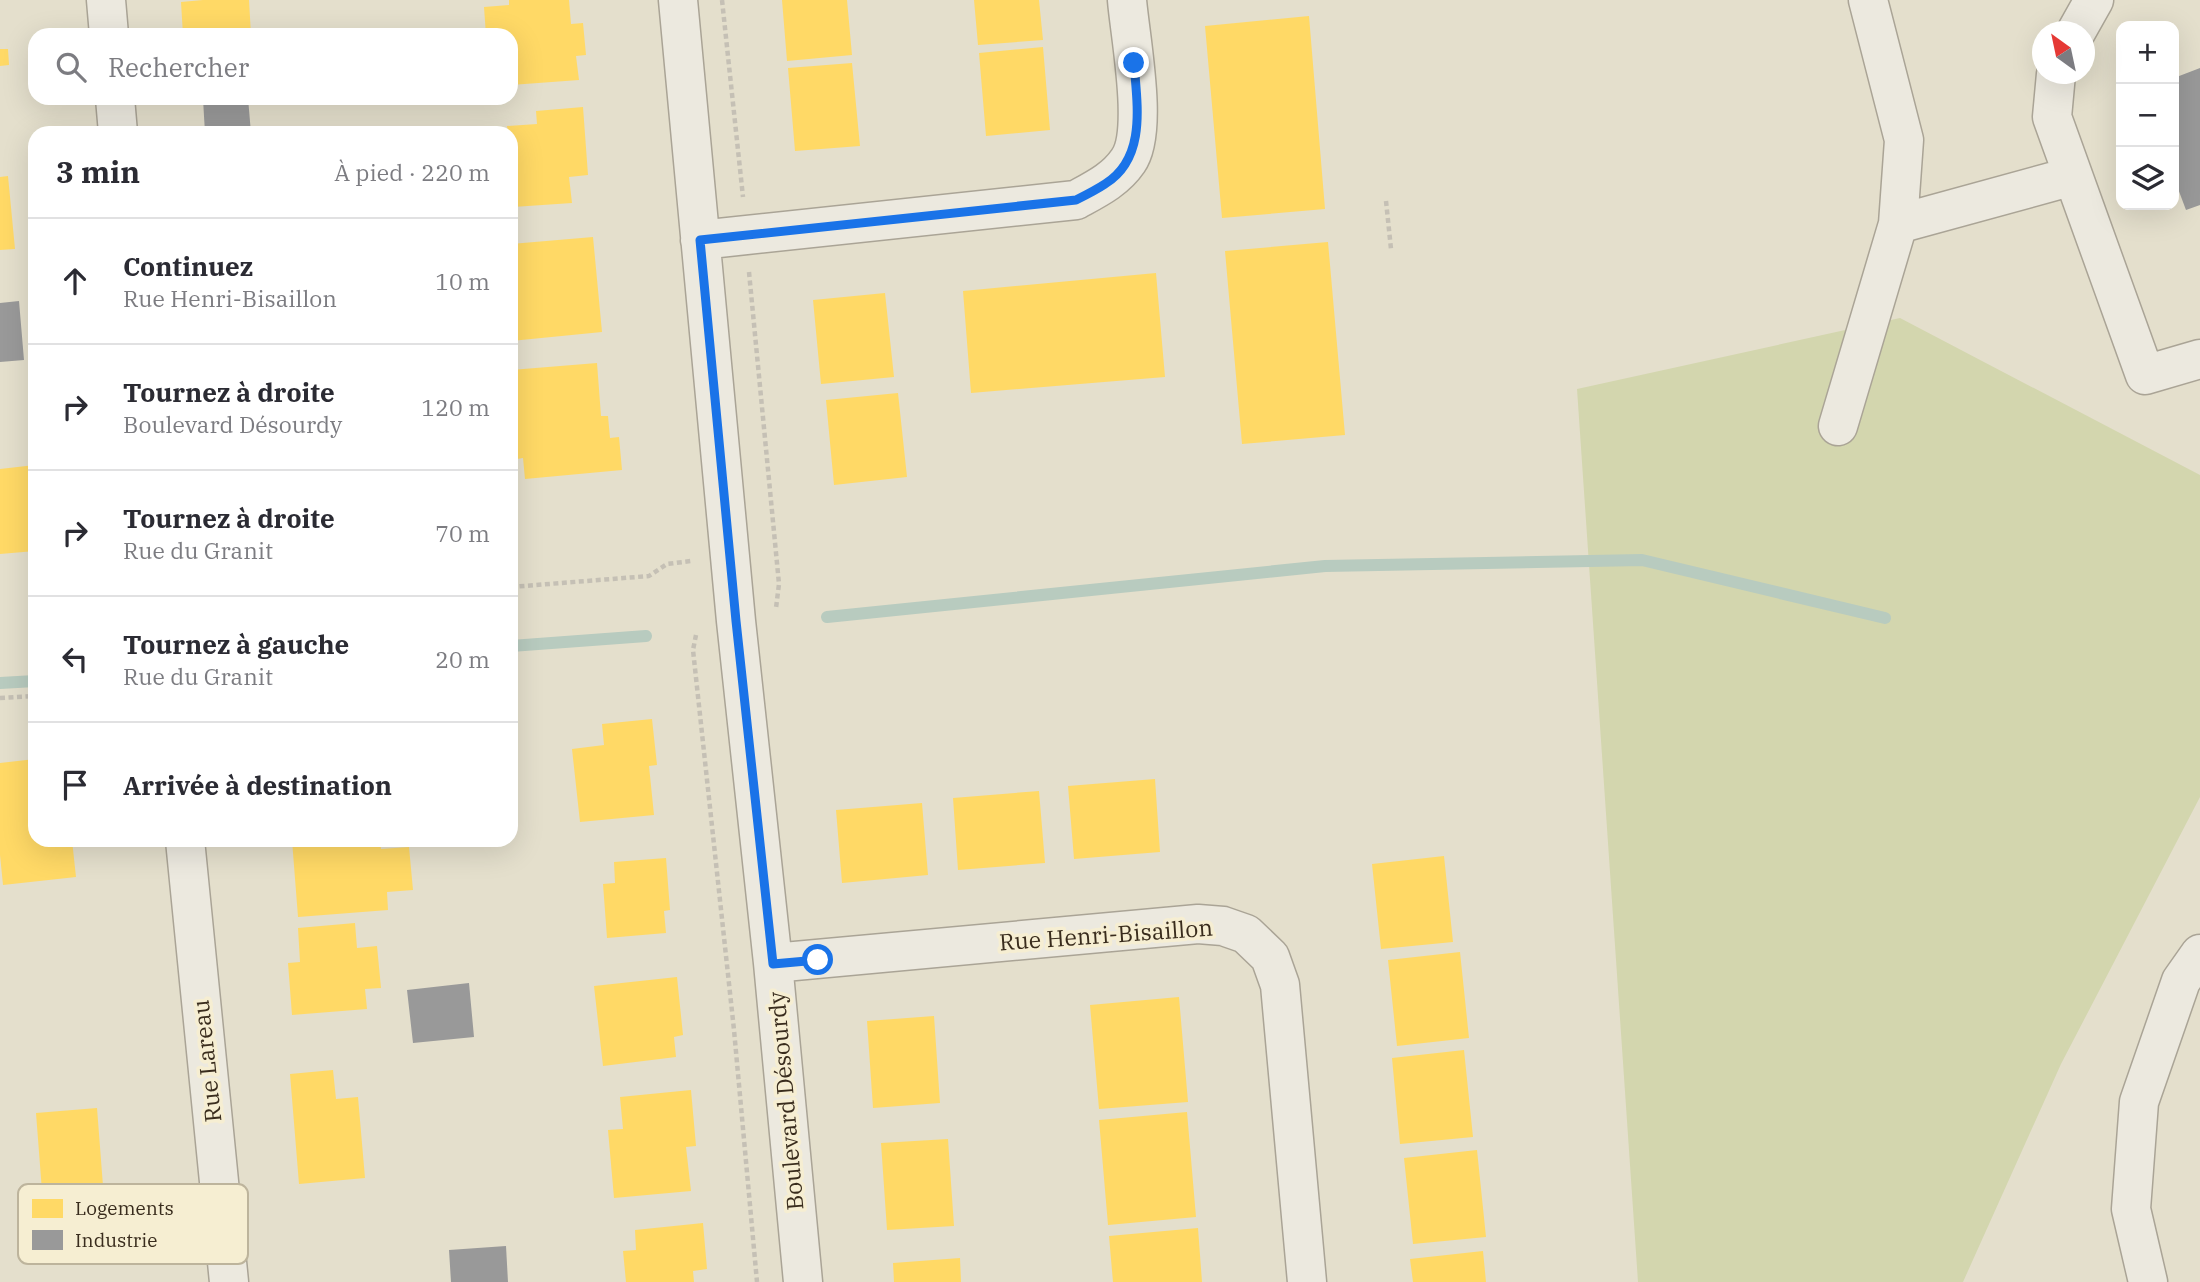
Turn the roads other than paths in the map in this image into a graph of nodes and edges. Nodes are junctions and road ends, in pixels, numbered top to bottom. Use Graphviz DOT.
graph roads {
  1 [pos="106,0"];
  2 [pos="678,0"];
  3 [pos="1127,0"];
  4 [pos="1868,0"];
  5 [pos="2094,0"];
  6 [pos="2082,21"];
  7 [pos="108,28"];
  8 [pos="2055,84"];
  9 [pos="116,105"];
  10 [pos="117,126"];
  11 [pos="2073,176"];
  12 [pos="1898,224"];
  13 [pos="700,240"];
  14 [pos="2200,359"];
  15 [pos="1838,426"];
  16 [pos="186,847"];
  17 [pos="2200,954"];
  18 [pos="773,964"];
  19 [pos="219,1184"];
  20 [pos="227,1264"];
  21 [pos="229,1282"];
  22 [pos="803,1282"];
  23 [pos="1307,1282"];
  24 [pos="2148,1282"];
  1 -- 7 [label="street"];
  2 -- 13 [label="street, Boulevard Désourdy"];
  3 -- 13 [label="street"];
  4 -- 12 [label="street"];
  5 -- 6 [label="street"];
  8 -- 11 [label="street"];
  9 -- 10 [label="street"];
  11 -- 12 [label="street"];
  11 -- 14 [label="street"];
  12 -- 15 [label="street"];
  13 -- 18 [label="street, Boulevard Désourdy"];
  16 -- 19 [label="street, Rue Lareau"];
  17 -- 24 [label="street"];
  18 -- 22 [label="street, Boulevard Désourdy"];
  18 -- 23 [label="street, Rue Henri-Bisaillon"];
  20 -- 21 [label="street, Rue Lareau"];
}
